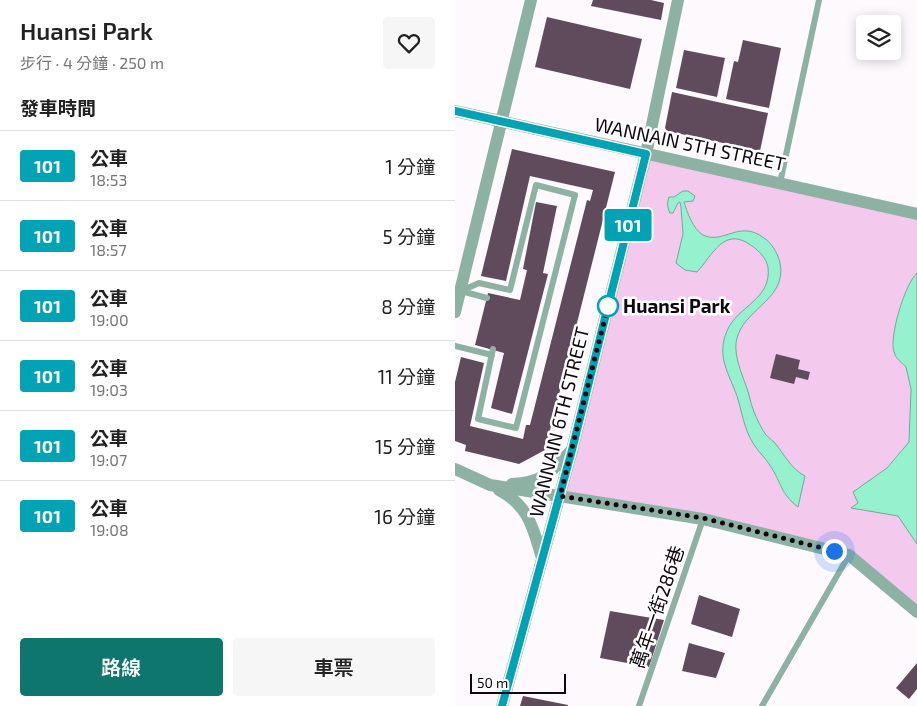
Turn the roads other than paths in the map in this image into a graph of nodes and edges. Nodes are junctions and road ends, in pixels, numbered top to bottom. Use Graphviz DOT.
graph roads {
  1 [pos="531,0"];
  2 [pos="678,0"];
  3 [pos="819,0"];
  4 [pos="455,111"];
  5 [pos="503,122"];
  6 [pos="646,154"];
  7 [pos="780,183"];
  8 [pos="917,214"];
  9 [pos="458,290"];
  10 [pos="487,298"];
  11 [pos="455,312"];
  12 [pos="455,346"];
  13 [pos="572,450"];
  14 [pos="455,470"];
  15 [pos="490,485"];
  16 [pos="560,496"];
  17 [pos="703,518"];
  18 [pos="849,555"];
  19 [pos="542,558"];
  20 [pos="917,612"];
  21 [pos="502,706"];
  22 [pos="639,706"];
  23 [pos="762,706"];
  1 -- 5 [label="street"];
  2 -- 6 [label="street, WANNAIN 6TH STREET"];
  3 -- 7 [label="lane"];
  4 -- 5 [label="street, WANNAIN 5TH STREET"];
  5 -- 6 [label="street, WANNAIN 5TH STREET"];
  5 -- 9 [label="street"];
  6 -- 7 [label="street, WANNAIN 5TH STREET"];
  6 -- 13 [label="street, WANNAIN 6TH STREET"];
  7 -- 8 [label="street, WANNAIN 5TH STREET"];
  9 -- 10 [label="lane"];
  9 -- 11 [label="street"];
  9 -- 12 [label="lane"];
  13 -- 15 [label="street"];
  13 -- 16 [label="street, WANNAIN 6TH STREET"];
  14 -- 15 [label="street"];
  15 -- 16 [label="street"];
  15 -- 19 [label="street"];
  16 -- 17 [label="street"];
  16 -- 19 [label="street, WANNAIN 6TH STREET"];
  17 -- 18 [label="street"];
  17 -- 22 [label="lane, 萬年一街286巷"];
  18 -- 20 [label="street"];
  18 -- 23 [label="lane"];
  19 -- 21 [label="street, WANNAIN 6TH STREET"];
}
